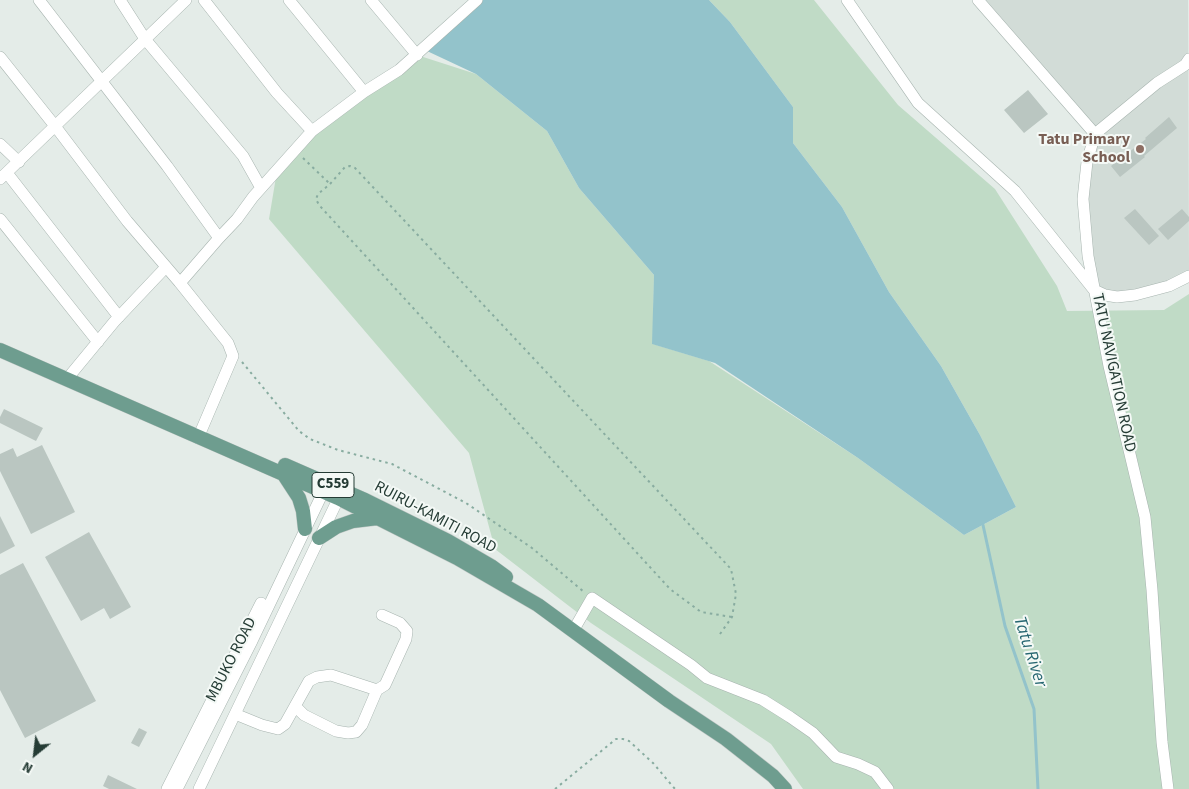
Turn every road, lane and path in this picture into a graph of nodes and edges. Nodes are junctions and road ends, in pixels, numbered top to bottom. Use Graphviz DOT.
graph roads {
  1 [pos="38,0"];
  2 [pos="120,0"];
  3 [pos="186,0"];
  4 [pos="204,0"];
  5 [pos="289,0"];
  6 [pos="371,0"];
  7 [pos="477,0"];
  8 [pos="847,0"];
  9 [pos="978,0"];
  10 [pos="145,39"];
  11 [pos="417,55"];
  12 [pos="0,57"];
  13 [pos="1189,60"];
  14 [pos="101,82"];
  15 [pos="364,92"];
  16 [pos="55,126"];
  17 [pos="312,131"];
  18 [pos="1095,134"];
  19 [pos="0,144"];
  20 [pos="294,151"];
  21 [pos="19,162"];
  22 [pos="4,176"];
  23 [pos="330,184"];
  24 [pos="261,188"];
  25 [pos="0,219"];
  26 [pos="219,238"];
  27 [pos="166,267"];
  28 [pos="1189,276"];
  29 [pos="180,283"];
  30 [pos="1094,290"];
  31 [pos="119,317"];
  32 [pos="98,342"];
  33 [pos="0,350"];
  34 [pos="233,356"];
  35 [pos="67,379"];
  36 [pos="199,435"];
  37 [pos="283,474"];
  38 [pos="325,487"];
  39 [pos="341,494"];
  40 [pos="378,518"];
  41 [pos="301,536"];
  42 [pos="319,538"];
  43 [pos="312,552"];
  44 [pos="592,598"];
  45 [pos="531,600"];
  46 [pos="382,614"];
  47 [pos="732,617"];
  48 [pos="573,631"];
  49 [pos="720,634"];
  50 [pos="377,690"];
  51 [pos="295,706"];
  52 [pos="235,714"];
  53 [pos="168,789"];
  54 [pos="177,789"];
  55 [pos="199,789"];
  56 [pos="555,789"];
  57 [pos="676,789"];
  58 [pos="785,789"];
  59 [pos="888,789"];
  60 [pos="1168,789"];
  1 -- 14 [label="street"];
  2 -- 10 [label="street"];
  3 -- 10 [label="street"];
  4 -- 17 [label="street"];
  5 -- 15 [label="street"];
  6 -- 11 [label="street"];
  7 -- 11 [label="street"];
  8 -- 30 [label="street"];
  9 -- 18 [label="street"];
  10 -- 14 [label="street"];
  10 -- 24 [label="street"];
  11 -- 15 [label="street"];
  12 -- 16 [label="street"];
  13 -- 18 [label="street"];
  14 -- 16 [label="street"];
  14 -- 26 [label="street"];
  15 -- 17 [label="street"];
  16 -- 21 [label="street"];
  16 -- 27 [label="street"];
  17 -- 20 [label="street"];
  18 -- 30 [label="street, TATU NAVIGATION ROAD"];
  19 -- 21 [label="street"];
  20 -- 23 [label="path"];
  20 -- 24 [label="street"];
  21 -- 22 [label="street"];
  22 -- 31 [label="street"];
  23 -- 47 [label="path"];
  23 -- 47 [label="path"];
  24 -- 26 [label="street"];
  25 -- 32 [label="street"];
  26 -- 29 [label="street"];
  27 -- 29 [label="street"];
  27 -- 31 [label="street"];
  28 -- 30 [label="street"];
  29 -- 34 [label="street"];
  30 -- 60 [label="street, TATU NAVIGATION ROAD"];
  31 -- 32 [label="street"];
  32 -- 35 [label="street"];
  33 -- 35 [label="main road, RUIRU-KAMITI ROAD / C559"];
  34 -- 36 [label="street"];
  34 -- 44 [label="path"];
  35 -- 36 [label="main road, RUIRU-KAMITI ROAD / C559"];
  36 -- 37 [label="main road, RUIRU-KAMITI ROAD / C559"];
  36 -- 38 [label="main road, RUIRU-KAMITI ROAD / C559"];
  37 -- 38 [label="main road, RUIRU-KAMITI ROAD / C559"];
  37 -- 41 [label="main road"];
  38 -- 39 [label="main road, RUIRU-KAMITI ROAD / C559"];
  38 -- 41 [label="street"];
  39 -- 40 [label="main road, RUIRU-KAMITI ROAD / C559"];
  39 -- 42 [label="street"];
  39 -- 45 [label="main road, RUIRU-KAMITI ROAD / C559"];
  40 -- 42 [label="main road"];
  40 -- 45 [label="main road, RUIRU-KAMITI ROAD / C559"];
  41 -- 43 [label="street"];
  41 -- 53 [label="street, MBUKO ROAD"];
  41 -- 54 [label="street"];
  42 -- 43 [label="street"];
  43 -- 52 [label="street"];
  44 -- 48 [label="street"];
  44 -- 59 [label="street"];
  45 -- 48 [label="main road, RUIRU-KAMITI ROAD / C559"];
  46 -- 50 [label="street"];
  47 -- 49 [label="path"];
  48 -- 58 [label="main road, RUIRU-KAMITI ROAD / C559"];
  50 -- 51 [label="street"];
  50 -- 51 [label="street"];
  51 -- 52 [label="street"];
  52 -- 55 [label="street"];
  56 -- 57 [label="path"];
}
